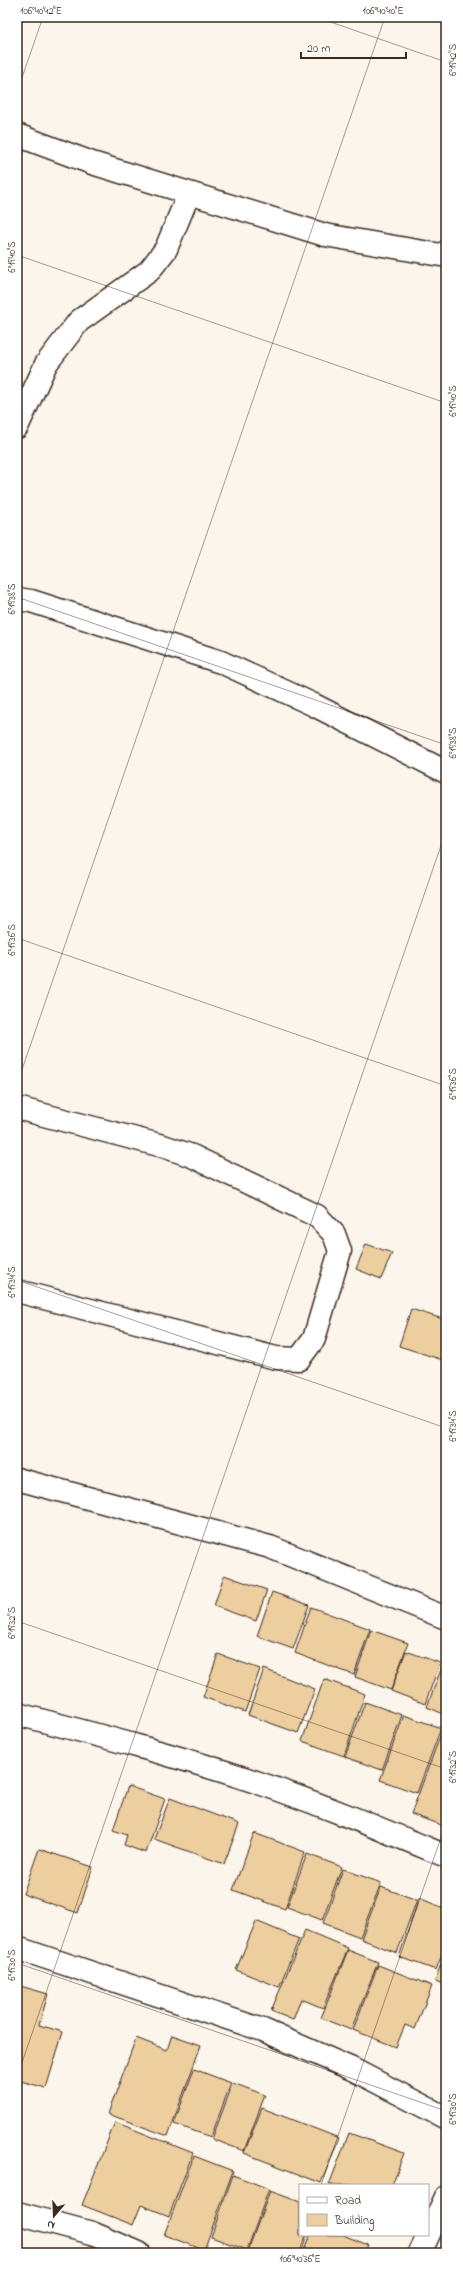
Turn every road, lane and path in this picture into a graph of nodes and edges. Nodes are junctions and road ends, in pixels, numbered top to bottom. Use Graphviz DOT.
graph roads {
  1 [pos="17,135"];
  2 [pos="189,194"];
  3 [pos="446,252"];
  4 [pos="17,426"];
  5 [pos="17,599"];
  6 [pos="446,772"];
  7 [pos="17,1108"];
  8 [pos="17,1290"];
  9 [pos="17,1479"];
  10 [pos="446,1618"];
  11 [pos="17,1714"];
  12 [pos="446,1856"];
  13 [pos="17,1948"];
  14 [pos="446,2118"];
  15 [pos="446,2197"];
  16 [pos="17,2214"];
  17 [pos="429,2234"];
  18 [pos="428,2236"];
  19 [pos="140,2253"];
  20 [pos="420,2253"];
  1 -- 2 [label="street"];
  2 -- 3 [label="street"];
  2 -- 4 [label="street"];
  5 -- 6 [label="street"];
  7 -- 8 [label="street"];
  9 -- 10 [label="street"];
  11 -- 12 [label="street"];
  13 -- 14 [label="street"];
  15 -- 17 [label="street"];
  16 -- 19 [label="street"];
  18 -- 20 [label="street"];
}
